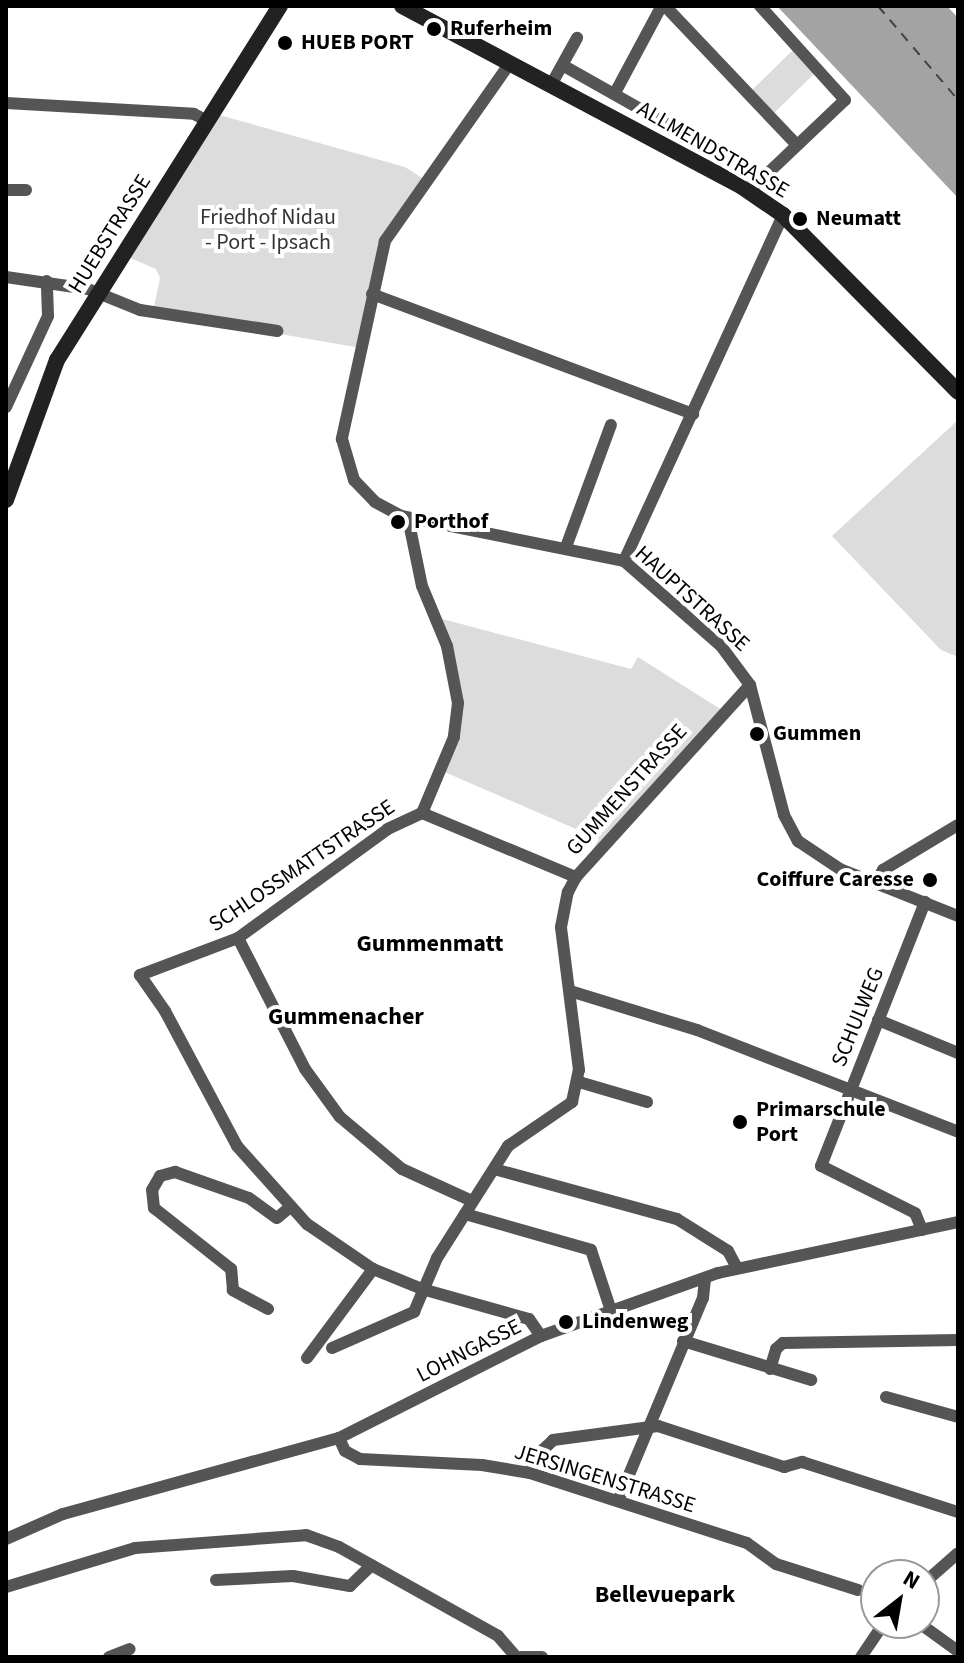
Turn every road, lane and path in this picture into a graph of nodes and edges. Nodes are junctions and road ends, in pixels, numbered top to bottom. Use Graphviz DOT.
graph roads {
  1 [pos="280,6"];
  2 [pos="402,6"];
  3 [pos="760,6"];
  4 [pos="577,38"];
  5 [pos="510,63"];
  6 [pos="564,66"];
  7 [pos="551,85"];
  8 [pos="616,91"];
  9 [pos="6,103"];
  10 [pos="207,121"];
  11 [pos="796,144"];
  12 [pos="761,177"];
  13 [pos="6,190"];
  14 [pos="26,190"];
  15 [pos="749,191"];
  16 [pos="783,215"];
  17 [pos="6,277"];
  18 [pos="47,281"];
  19 [pos="98,292"];
  20 [pos="372,294"];
  21 [pos="277,331"];
  22 [pos="958,392"];
  23 [pos="6,407"];
  24 [pos="693,414"];
  25 [pos="611,425"];
  26 [pos="6,500"];
  27 [pos="408,518"];
  28 [pos="566,547"];
  29 [pos="624,561"];
  30 [pos="750,685"];
  31 [pos="422,813"];
  32 [pos="958,825"];
  33 [pos="576,877"];
  34 [pos="876,883"];
  35 [pos="925,902"];
  36 [pos="958,916"];
  37 [pos="238,938"];
  38 [pos="570,991"];
  39 [pos="878,1020"];
  40 [pos="958,1053"];
  41 [pos="579,1082"];
  42 [pos="851,1087"];
  43 [pos="647,1102"];
  44 [pos="958,1132"];
  45 [pos="494,1169"];
  46 [pos="472,1201"];
  47 [pos="290,1207"];
  48 [pos="465,1214"];
  49 [pos="958,1222"];
  50 [pos="922,1230"];
  51 [pos="737,1268"];
  52 [pos="373,1269"];
  53 [pos="705,1279"];
  54 [pos="422,1289"];
  55 [pos="268,1309"];
  56 [pos="612,1314"];
  57 [pos="541,1336"];
  58 [pos="958,1340"];
  59 [pos="683,1341"];
  60 [pos="332,1348"];
  61 [pos="307,1358"];
  62 [pos="770,1369"];
  63 [pos="811,1380"];
  64 [pos="886,1397"];
  65 [pos="958,1417"];
  66 [pos="646,1428"];
  67 [pos="339,1438"];
  68 [pos="530,1473"];
  69 [pos="618,1501"];
  70 [pos="958,1512"];
  71 [pos="6,1539"];
  72 [pos="958,1553"];
  73 [pos="372,1565"];
  74 [pos="940,1569"];
  75 [pos="216,1580"];
  76 [pos="6,1587"];
  77 [pos="858,1590"];
  78 [pos="940,1638"];
  79 [pos="873,1639"];
  80 [pos="130,1649"];
  81 [pos="958,1651"];
  82 [pos="109,1657"];
  83 [pos="518,1657"];
  84 [pos="542,1657"];
  85 [pos="861,1657"];
  1 -- 10 [label="main road, HUEBSTRASSE"];
  2 -- 5 [label="main road, ALLMENDSTRASSE"];
  3 -- 11 [label="street"];
  4 -- 6 [label="street"];
  5 -- 7 [label="main road, ALLMENDSTRASSE"];
  5 -- 20 [label="street, HAUPTSTRASSE"];
  6 -- 7 [label="street"];
  6 -- 8 [label="street"];
  7 -- 15 [label="main road, ALLMENDSTRASSE"];
  8 -- 11 [label="street"];
  8 -- 12 [label="street"];
  9 -- 10 [label="street"];
  10 -- 19 [label="main road, HUEBSTRASSE"];
  11 -- 12 [label="street"];
  12 -- 15 [label="street"];
  13 -- 14 [label="street"];
  15 -- 16 [label="main road, ALLMENDSTRASSE"];
  16 -- 22 [label="main road, ALLMENDSTRASSE"];
  16 -- 24 [label="street"];
  17 -- 18 [label="street"];
  18 -- 19 [label="street"];
  18 -- 23 [label="street"];
  19 -- 21 [label="street"];
  19 -- 26 [label="main road, HUEBSTRASSE"];
  20 -- 24 [label="street"];
  20 -- 27 [label="street, HAUPTSTRASSE"];
  24 -- 29 [label="street"];
  25 -- 28 [label="street"];
  27 -- 28 [label="street, HAUPTSTRASSE"];
  27 -- 31 [label="street, SCHLOSSMATTSTRASSE"];
  28 -- 29 [label="street, HAUPTSTRASSE"];
  29 -- 30 [label="street, HAUPTSTRASSE"];
  30 -- 33 [label="street, GUMMENSTRASSE"];
  30 -- 34 [label="street, HAUPTSTRASSE"];
  31 -- 33 [label="street"];
  31 -- 37 [label="street, SCHLOSSMATTSTRASSE"];
  32 -- 34 [label="street"];
  33 -- 38 [label="street, GUMMENSTRASSE"];
  34 -- 35 [label="street, HAUPTSTRASSE"];
  35 -- 36 [label="street, HAUPTSTRASSE"];
  35 -- 39 [label="street, SCHULWEG"];
  37 -- 46 [label="street"];
  37 -- 47 [label="street, SCHLOSSMATTSTRASSE"];
  38 -- 41 [label="street, GUMMENSTRASSE"];
  38 -- 42 [label="street"];
  39 -- 40 [label="street"];
  39 -- 42 [label="street, SCHULWEG"];
  41 -- 43 [label="street"];
  41 -- 45 [label="street"];
  42 -- 44 [label="street"];
  42 -- 50 [label="street, SCHULWEG"];
  45 -- 46 [label="street"];
  45 -- 51 [label="street"];
  46 -- 48 [label="street"];
  47 -- 52 [label="street"];
  47 -- 55 [label="street"];
  48 -- 54 [label="street"];
  48 -- 56 [label="street"];
  49 -- 50 [label="street, LOHNGASSE"];
  50 -- 51 [label="street, LOHNGASSE"];
  51 -- 53 [label="street, LOHNGASSE"];
  52 -- 54 [label="street"];
  52 -- 61 [label="street"];
  53 -- 56 [label="street, LOHNGASSE"];
  53 -- 59 [label="street"];
  54 -- 57 [label="street"];
  54 -- 60 [label="street"];
  56 -- 57 [label="street, LOHNGASSE"];
  57 -- 67 [label="street, LOHNGASSE"];
  58 -- 62 [label="street"];
  59 -- 62 [label="street"];
  59 -- 66 [label="street"];
  62 -- 63 [label="street"];
  64 -- 65 [label="street"];
  66 -- 68 [label="street"];
  66 -- 69 [label="street"];
  66 -- 70 [label="street"];
  67 -- 68 [label="street, JERSINGENSTRASSE"];
  67 -- 71 [label="street, LOHNGASSE"];
  68 -- 69 [label="street, JERSINGENSTRASSE"];
  69 -- 77 [label="street, JERSINGENSTRASSE"];
  72 -- 74 [label="street"];
  73 -- 75 [label="street"];
  73 -- 76 [label="street"];
  73 -- 83 [label="street"];
  78 -- 81 [label="street"];
  79 -- 85 [label="street"];
  80 -- 82 [label="street"];
  83 -- 84 [label="street"];
}
